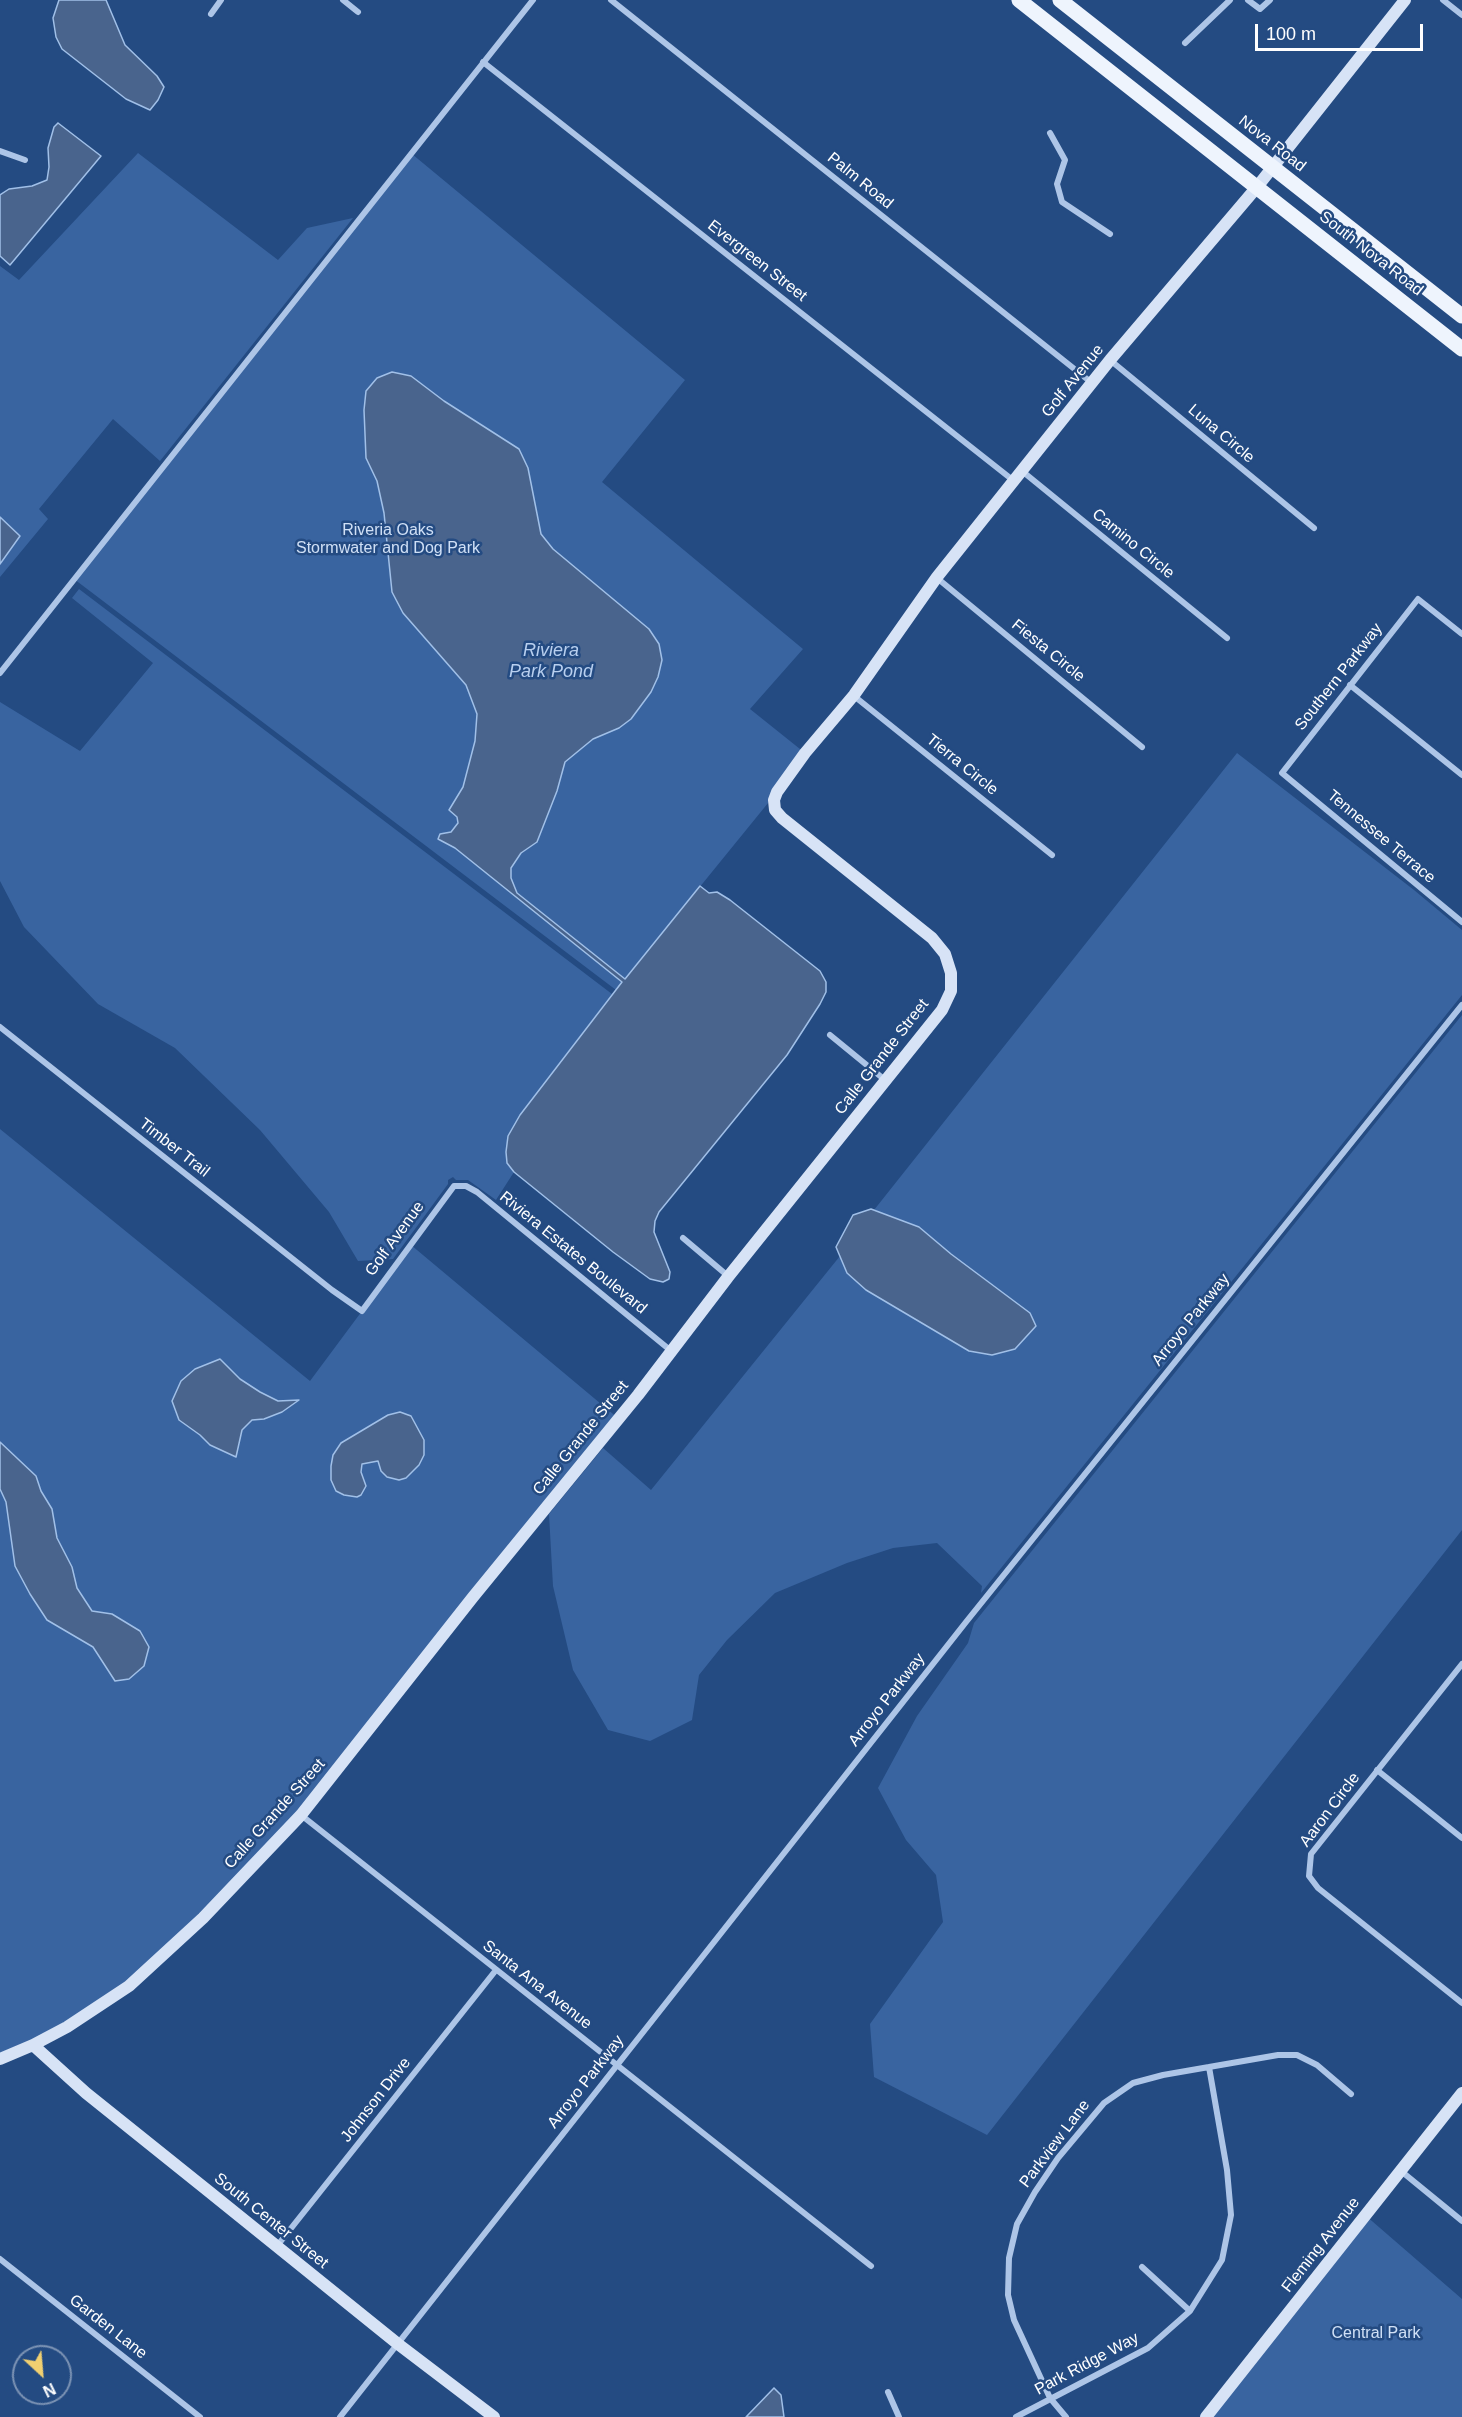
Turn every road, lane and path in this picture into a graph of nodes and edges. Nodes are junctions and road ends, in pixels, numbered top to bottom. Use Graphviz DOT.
graph roads {
  1 [pos="221,0"];
  2 [pos="343,0"];
  3 [pos="533,0"];
  4 [pos="611,0"];
  5 [pos="1019,0"];
  6 [pos="1060,0"];
  7 [pos="1230,0"];
  8 [pos="1248,0"];
  9 [pos="1270,0"];
  10 [pos="1443,0"];
  11 [pos="1401,1"];
  12 [pos="358,12"];
  13 [pos="211,14"];
  14 [pos="1462,15"];
  15 [pos="1185,43"];
  16 [pos="483,62"];
  17 [pos="1050,133"];
  18 [pos="0,152"];
  19 [pos="25,160"];
  20 [pos="1273,167"];
  21 [pos="1257,187"];
  22 [pos="1110,234"];
  23 [pos="1419,315"];
  24 [pos="1462,317"];
  25 [pos="1462,349"];
  26 [pos="1110,360"];
  27 [pos="1092,383"];
  28 [pos="1018,476"];
  29 [pos="1314,528"];
  30 [pos="937,577"];
  31 [pos="1462,634"];
  32 [pos="1227,638"];
  33 [pos="0,673"];
  34 [pos="1350,685"];
  35 [pos="854,695"];
  36 [pos="1142,747"];
  37 [pos="1282,773"];
  38 [pos="1462,775"];
  39 [pos="777,792"];
  40 [pos="1052,855"];
  41 [pos="1462,922"];
  42 [pos="1462,1005"];
  43 [pos="0,1028"];
  44 [pos="830,1035"];
  45 [pos="885,1080"];
  46 [pos="454,1186"];
  47 [pos="682,1238"];
  48 [pos="728,1277"];
  49 [pos="362,1311"];
  50 [pos="670,1350"];
  51 [pos="1462,1664"];
  52 [pos="1459,1673"];
  53 [pos="1377,1770"];
  54 [pos="301,1815"];
  55 [pos="1462,1838"];
  56 [pos="496,1970"];
  57 [pos="1462,2003"];
  58 [pos="33,2045"];
  59 [pos="0,2059"];
  60 [pos="616,2065"];
  61 [pos="1209,2067"];
  62 [pos="1462,2093"];
  63 [pos="1351,2094"];
  64 [pos="1401,2170"];
  65 [pos="1462,2221"];
  66 [pos="277,2247"];
  67 [pos="0,2259"];
  68 [pos="871,2266"];
  69 [pos="1142,2267"];
  70 [pos="1190,2311"];
  71 [pos="398,2344"];
  72 [pos="888,2392"];
  73 [pos="1050,2398"];
  74 [pos="200,2417"];
  75 [pos="340,2417"];
  76 [pos="495,2417"];
  77 [pos="899,2417"];
  78 [pos="1016,2417"];
  79 [pos="1066,2417"];
  80 [pos="1206,2417"];
  1 -- 13 [label="street"];
  2 -- 12 [label="street"];
  3 -- 16 [label="street"];
  4 -- 27 [label="street, Palm Road"];
  5 -- 21 [label="main road"];
  6 -- 20 [label="main road, Nova Road"];
  7 -- 15 [label="street"];
  8 -- 9 [label="street"];
  10 -- 14 [label="street"];
  11 -- 20 [label="street, Golf Avenue"];
  16 -- 28 [label="street, Evergreen Street"];
  16 -- 33 [label="street"];
  17 -- 22 [label="street"];
  18 -- 19 [label="street"];
  20 -- 21 [label="street, Golf Avenue"];
  20 -- 24 [label="main road, Nova Road"];
  21 -- 23 [label="main road, South Nova Road"];
  21 -- 26 [label="street, Golf Avenue"];
  23 -- 24 [label="main road"];
  23 -- 25 [label="main road, South Nova Road"];
  26 -- 27 [label="street, Golf Avenue"];
  26 -- 29 [label="street, Luna Circle"];
  27 -- 28 [label="street, Golf Avenue"];
  28 -- 30 [label="street, Golf Avenue"];
  28 -- 32 [label="street, Camino Circle"];
  30 -- 35 [label="street, Golf Avenue"];
  30 -- 36 [label="street, Fiesta Circle"];
  31 -- 34 [label="street, Southern Parkway"];
  34 -- 37 [label="street, Southern Parkway"];
  34 -- 38 [label="street"];
  35 -- 39 [label="street, Golf Avenue"];
  35 -- 40 [label="street, Tierra Circle"];
  37 -- 41 [label="street, Tennessee Terrace"];
  39 -- 45 [label="street, Calle Grande Street"];
  42 -- 60 [label="street, Arroyo Parkway"];
  43 -- 49 [label="street, Timber Trail"];
  44 -- 45 [label="street"];
  45 -- 48 [label="street, Calle Grande Street"];
  46 -- 49 [label="street, Golf Avenue"];
  46 -- 50 [label="street, Riviera Estates Boulevard"];
  47 -- 48 [label="street"];
  48 -- 50 [label="street, Calle Grande Street"];
  50 -- 54 [label="street, Calle Grande Street"];
  51 -- 52 [label="street, Aaron Circle"];
  52 -- 53 [label="street, Aaron Circle"];
  53 -- 55 [label="street"];
  53 -- 57 [label="street, Aaron Circle"];
  54 -- 56 [label="street, Santa Ana Avenue"];
  54 -- 58 [label="street, Calle Grande Street"];
  56 -- 60 [label="street, Santa Ana Avenue"];
  56 -- 66 [label="street, Johnson Drive"];
  58 -- 59 [label="street, Calle Grande Street"];
  58 -- 66 [label="street, South Center Street"];
  60 -- 68 [label="street, Santa Ana Avenue"];
  60 -- 71 [label="street, Arroyo Parkway"];
  61 -- 63 [label="street, Parkview Lane"];
  61 -- 70 [label="street, Park Ridge Way"];
  61 -- 73 [label="street, Parkview Lane"];
  62 -- 64 [label="street, Fleming Avenue"];
  64 -- 65 [label="street"];
  64 -- 80 [label="street, Fleming Avenue"];
  66 -- 71 [label="street, South Center Street"];
  67 -- 74 [label="street, Garden Lane"];
  69 -- 70 [label="street"];
  70 -- 73 [label="street, Park Ridge Way"];
  71 -- 75 [label="street, Arroyo Parkway"];
  71 -- 76 [label="street, South Center Street"];
  72 -- 77 [label="street"];
  73 -- 78 [label="street, Park Ridge Way"];
  73 -- 79 [label="street, Parkview Lane"];
}
